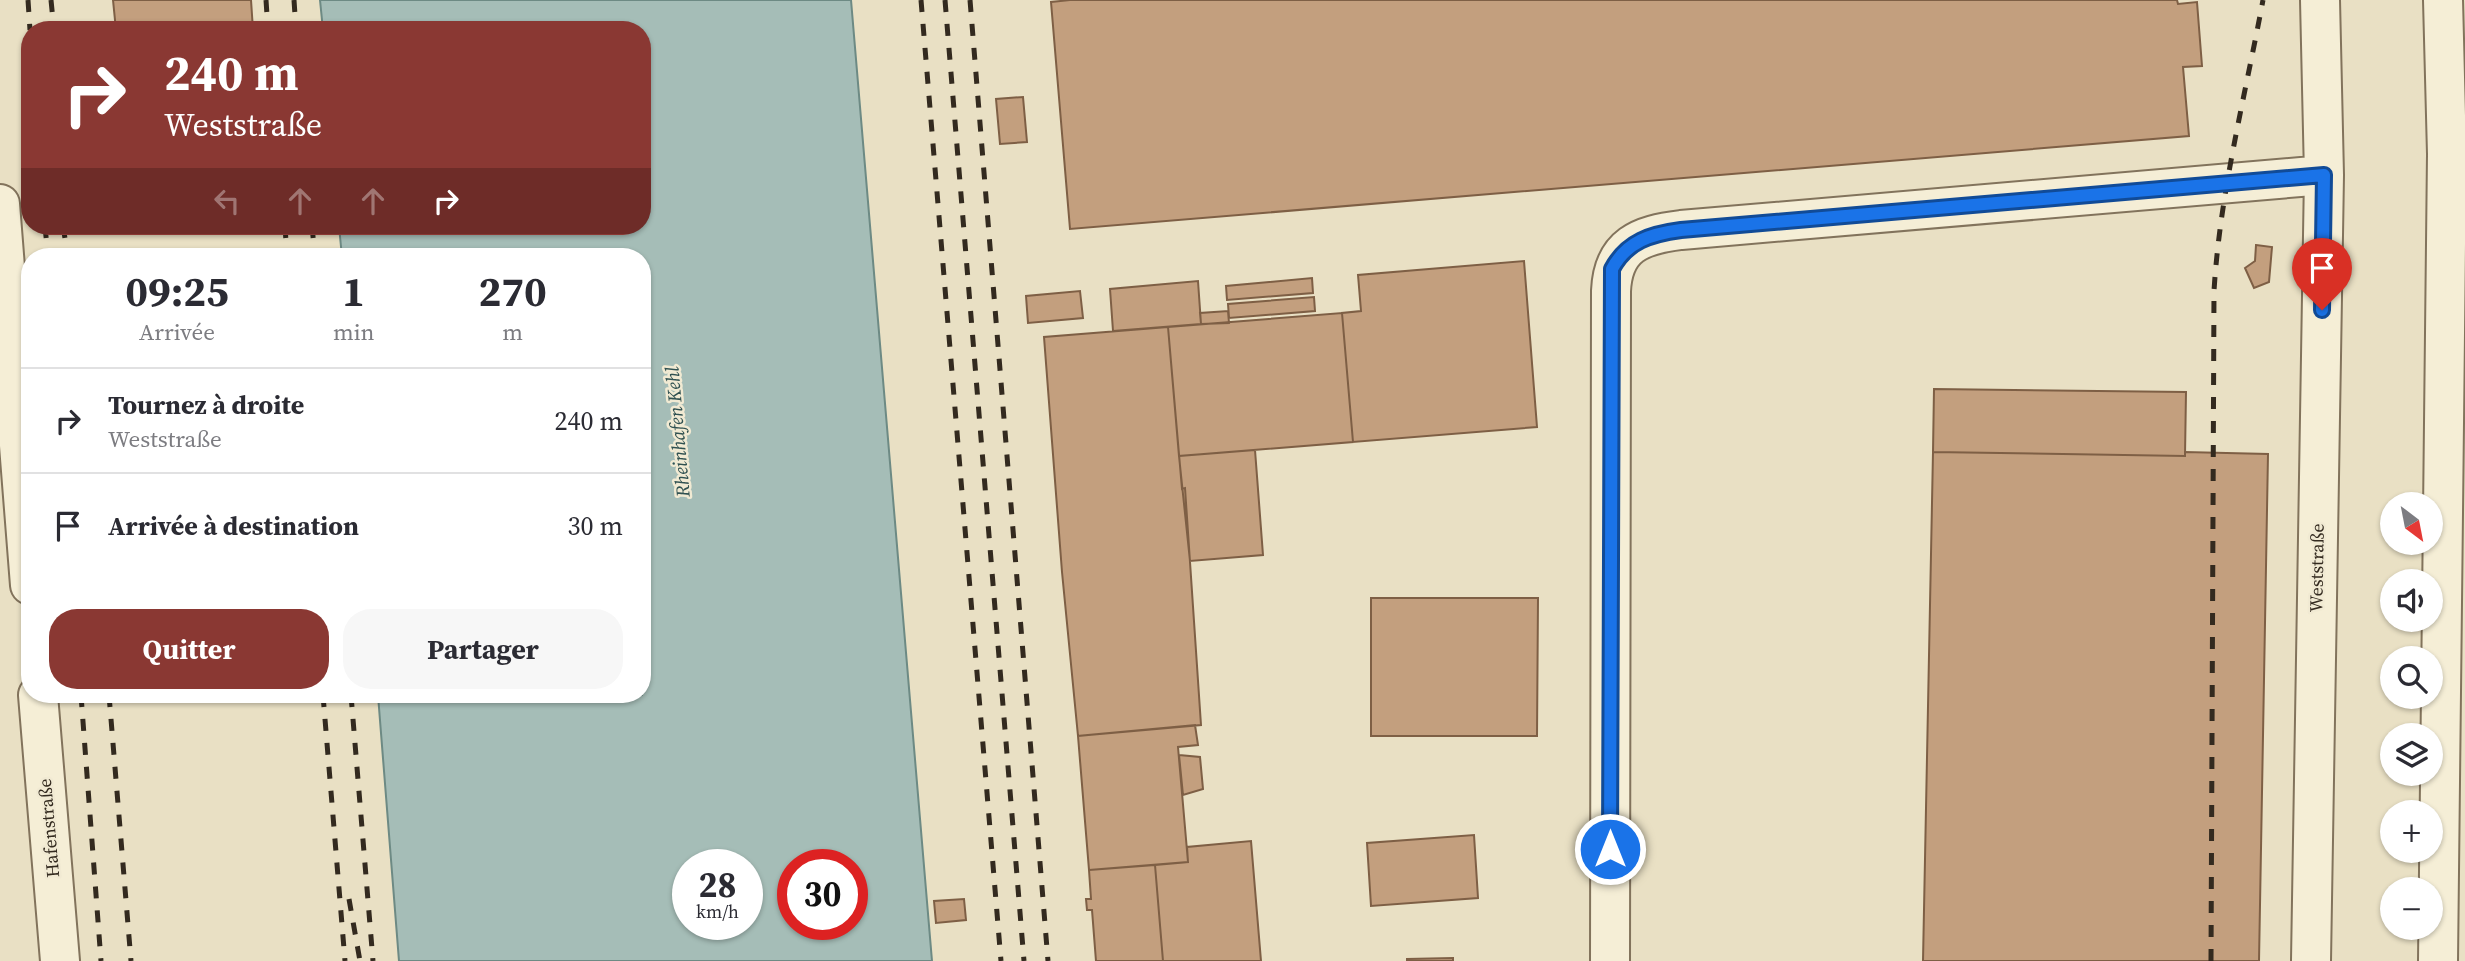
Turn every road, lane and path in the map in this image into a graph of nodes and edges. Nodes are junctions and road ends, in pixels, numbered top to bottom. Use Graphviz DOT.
graph roads {
  1 [pos="2320,0"];
  2 [pos="2443,0"];
  3 [pos="2324,175"];
  4 [pos="0,204"];
  5 [pos="19,569"];
  6 [pos="39,703"];
  7 [pos="60,961"];
  8 [pos="1610,961"];
  9 [pos="2311,961"];
  10 [pos="2438,961"];
  1 -- 3 [label="street, Weststraße"];
  2 -- 10 [label="street"];
  3 -- 8 [label="street"];
  3 -- 9 [label="street, Weststraße"];
  4 -- 5 [label="street"];
  6 -- 7 [label="street, Hafenstraße"];
}
